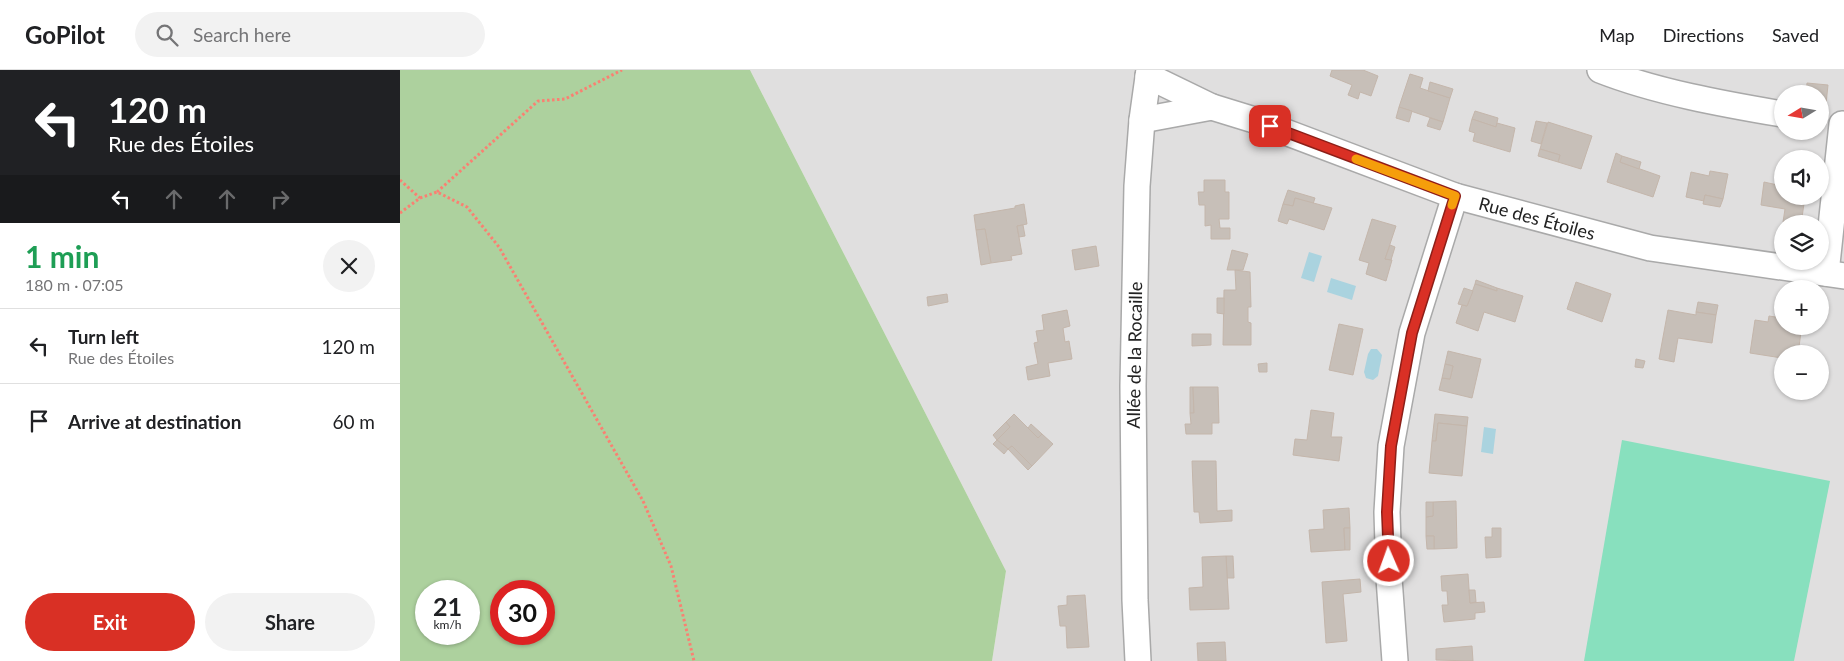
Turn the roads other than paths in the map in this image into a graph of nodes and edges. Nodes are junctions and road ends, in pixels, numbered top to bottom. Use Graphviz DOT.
graph roads {
  1 [pos="1600,70"];
  2 [pos="1148,73"];
  3 [pos="1212,107"];
  4 [pos="1774,112"];
  5 [pos="1142,120"];
  6 [pos="1835,123"];
  7 [pos="1455,196"];
  8 [pos="1835,275"];
  9 [pos="1138,661"];
  10 [pos="1395,661"];
  1 -- 4 [label="street"];
  2 -- 3 [label="street, Rue des Étoiles"];
  2 -- 5 [label="street, Allée de la Rocaille"];
  3 -- 5 [label="street"];
  3 -- 7 [label="street, Rue des Étoiles"];
  5 -- 9 [label="street, Allée de la Rocaille"];
  6 -- 8 [label="street"];
  7 -- 8 [label="street, Rue des Étoiles"];
  7 -- 10 [label="street"];
}
